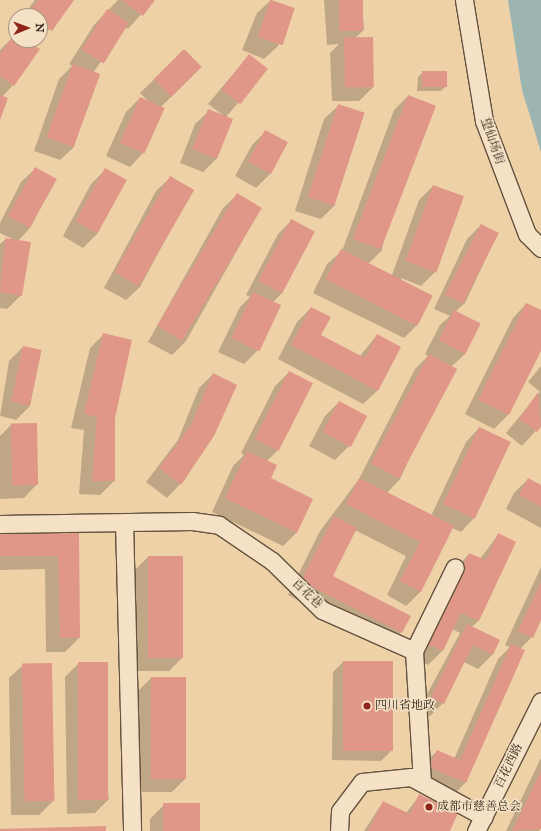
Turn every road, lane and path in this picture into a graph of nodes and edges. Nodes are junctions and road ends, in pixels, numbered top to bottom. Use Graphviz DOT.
graph roads {
  1 [pos="464,0"];
  2 [pos="541,248"];
  3 [pos="124,522"];
  4 [pos="0,524"];
  5 [pos="454,567"];
  6 [pos="414,652"];
  7 [pos="541,701"];
  8 [pos="422,783"];
  9 [pos="480,824"];
  10 [pos="132,831"];
  11 [pos="339,831"];
  1 -- 2 [label="street, 望仙场街"];
  3 -- 4 [label="street, 百花巷"];
  3 -- 6 [label="street, 百花巷"];
  3 -- 10 [label="street"];
  5 -- 6 [label="street"];
  6 -- 8 [label="street"];
  7 -- 9 [label="street, 百花西路"];
  8 -- 9 [label="street"];
  8 -- 11 [label="street"];
}
